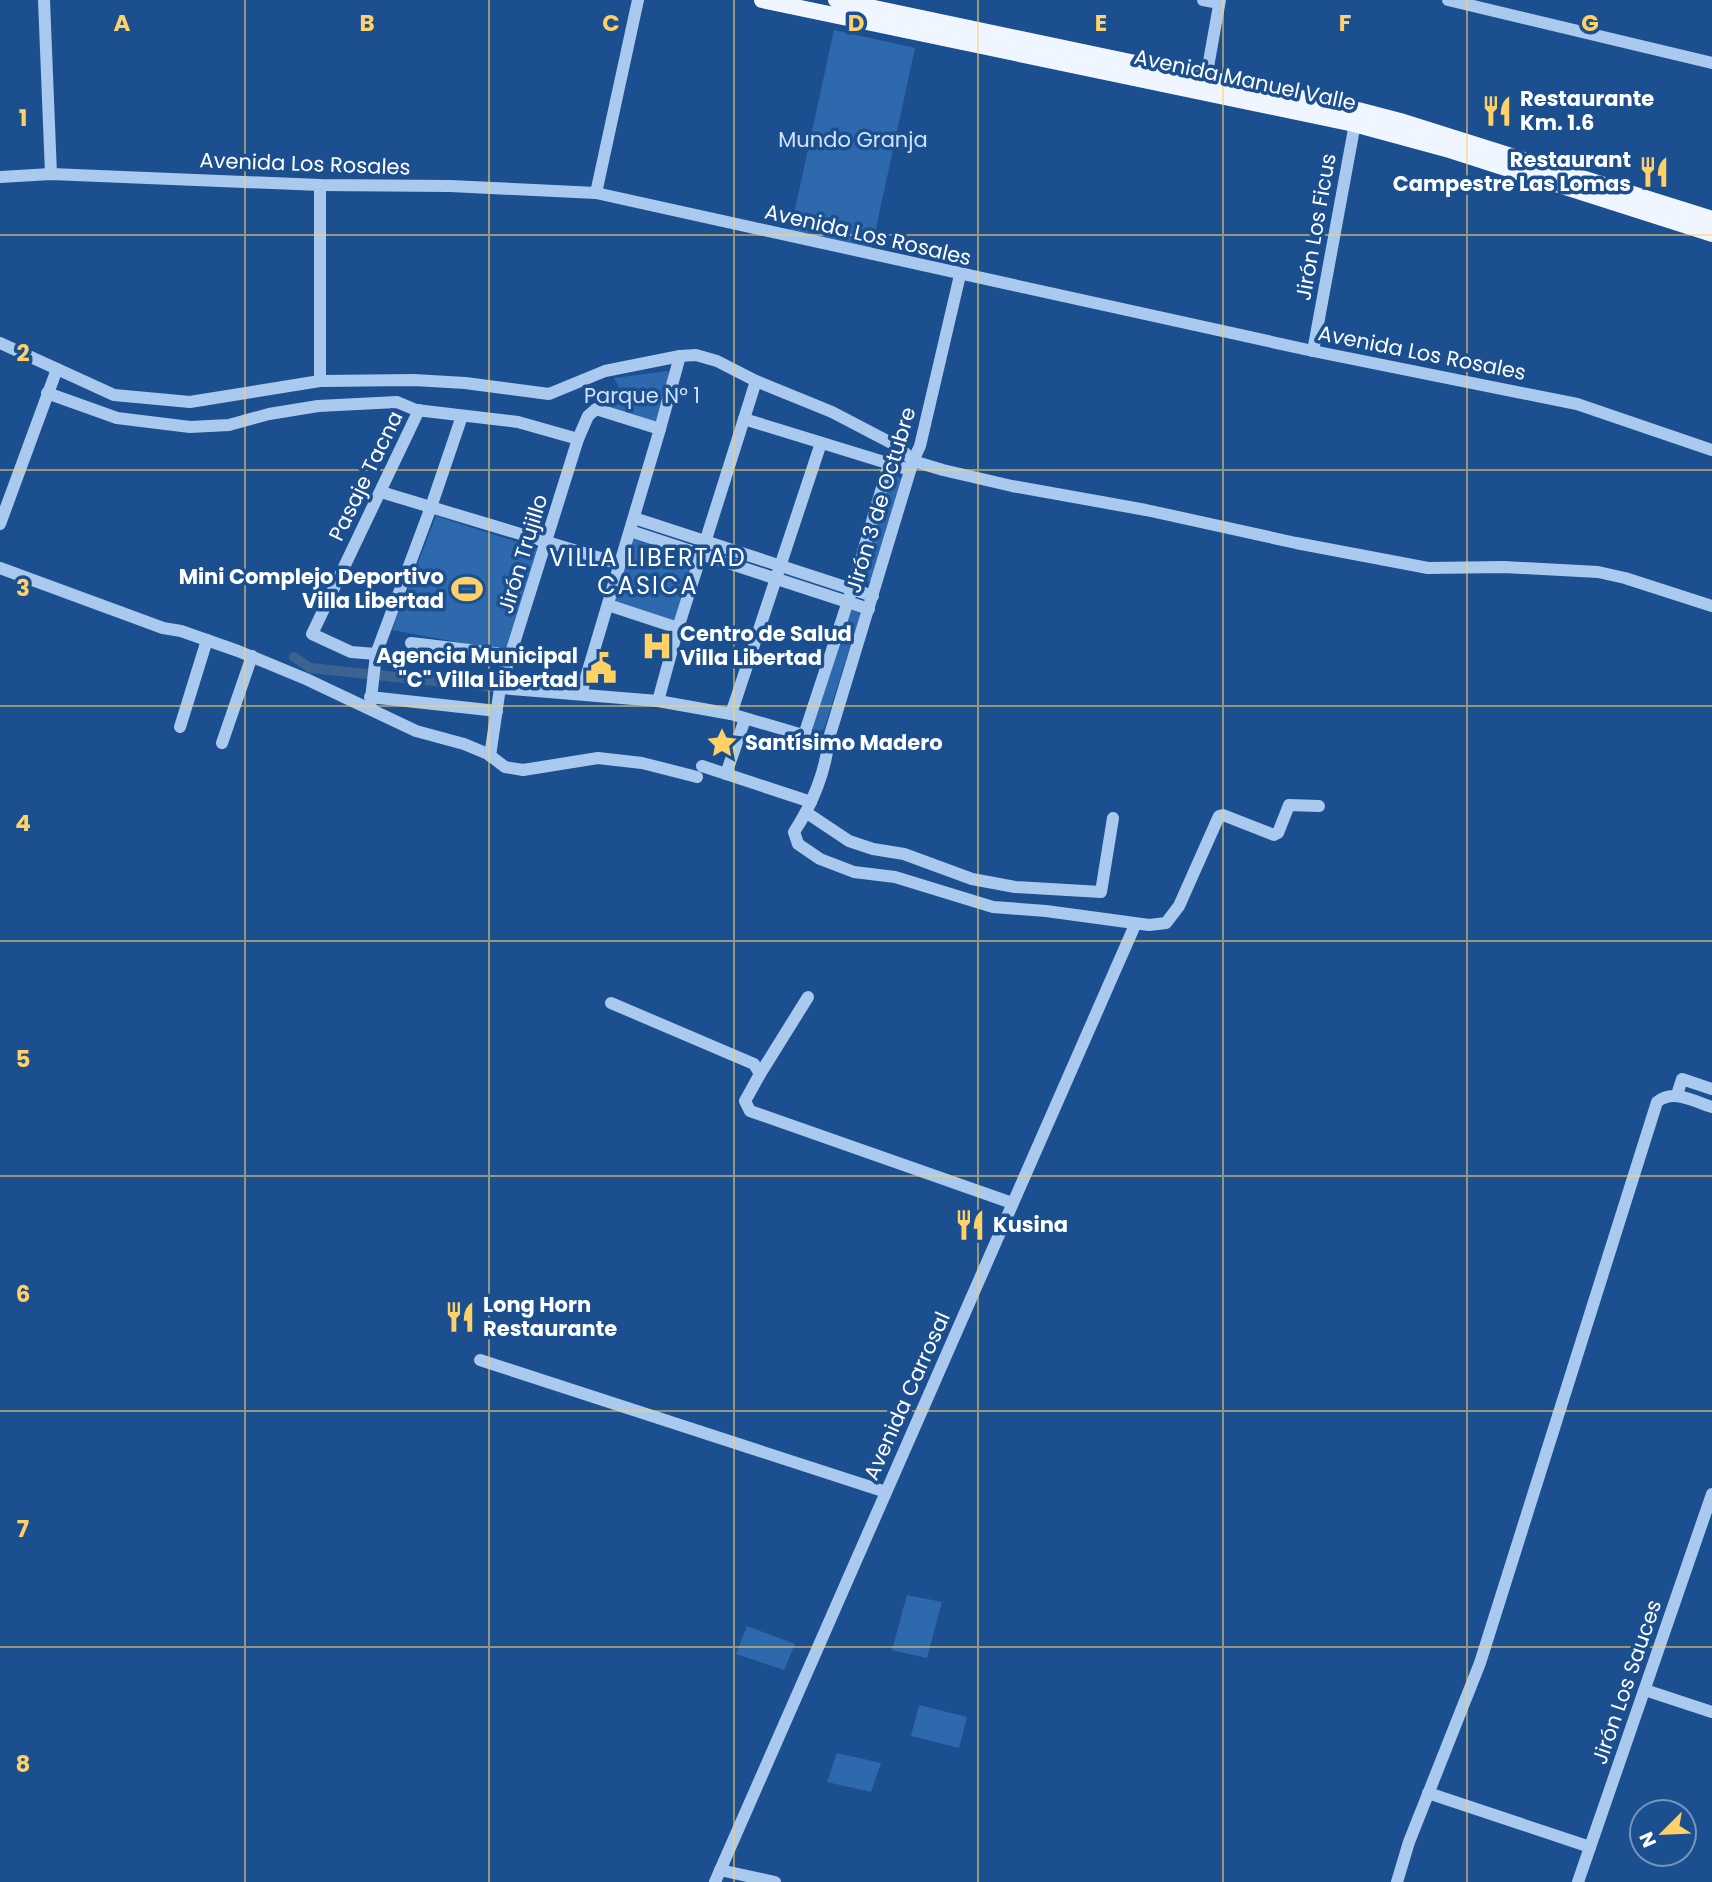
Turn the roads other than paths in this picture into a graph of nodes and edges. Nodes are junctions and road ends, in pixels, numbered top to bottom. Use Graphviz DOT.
graph roads {
  1 [pos="44,0"];
  2 [pos="638,0"];
  3 [pos="762,0"];
  4 [pos="836,0"];
  5 [pos="1203,0"];
  6 [pos="1448,0"];
  7 [pos="1220,2"];
  8 [pos="1712,63"];
  9 [pos="1206,78"];
  10 [pos="1356,117"];
  11 [pos="51,174"];
  12 [pos="0,177"];
  13 [pos="320,185"];
  14 [pos="596,193"];
  15 [pos="1712,219"];
  16 [pos="1712,234"];
  17 [pos="960,275"];
  18 [pos="0,343"];
  19 [pos="1313,352"];
  20 [pos="680,356"];
  21 [pos="57,369"];
  22 [pos="320,381"];
  23 [pos="756,381"];
  24 [pos="47,393"];
  25 [pos="419,410"];
  26 [pos="462,416"];
  27 [pos="744,419"];
  28 [pos="660,429"];
  29 [pos="578,439"];
  30 [pos="821,443"];
  31 [pos="1712,450"];
  32 [pos="889,464"];
  33 [pos="912,466"];
  34 [pos="381,492"];
  35 [pos="431,507"];
  36 [pos="634,518"];
  37 [pos="0,524"];
  38 [pos="630,531"];
  39 [pos="705,541"];
  40 [pos="547,543"];
  41 [pos="701,555"];
  42 [pos="620,564"];
  43 [pos="780,565"];
  44 [pos="0,568"];
  45 [pos="776,579"];
  46 [pos="850,596"];
  47 [pos="873,596"];
  48 [pos="608,606"];
  49 [pos="1712,606"];
  50 [pos="869,609"];
  51 [pos="678,628"];
  52 [pos="207,640"];
  53 [pos="411,643"];
  54 [pos="376,654"];
  55 [pos="511,655"];
  56 [pos="252,656"];
  57 [pos="500,688"];
  58 [pos="581,694"];
  59 [pos="658,701"];
  60 [pos="370,703"];
  61 [pos="497,711"];
  62 [pos="731,715"];
  63 [pos="745,719"];
  64 [pos="180,727"];
  65 [pos="804,735"];
  66 [pos="820,740"];
  67 [pos="222,743"];
  68 [pos="490,756"];
  69 [pos="726,774"];
  70 [pos="1319,806"];
  71 [pos="809,808"];
  72 [pos="1113,818"];
  73 [pos="1135,925"];
  74 [pos="808,997"];
  75 [pos="611,1003"];
  76 [pos="760,1074"];
  77 [pos="1712,1089"];
  78 [pos="1676,1095"];
  79 [pos="1712,1107"];
  80 [pos="1012,1203"];
  81 [pos="480,1360"];
  82 [pos="886,1492"];
  83 [pos="1712,1494"];
  84 [pos="1645,1690"];
  85 [pos="1712,1712"];
  86 [pos="1428,1793"];
  87 [pos="1590,1847"];
  88 [pos="718,1876"];
  89 [pos="775,1882"];
  90 [pos="1397,1882"];
  91 [pos="1578,1882"];
  1 -- 11 [label="street"];
  2 -- 14 [label="street"];
  3 -- 10 [label="main road, Avenida Manuel Valle"];
  4 -- 9 [label="main road, Avenida Manuel Valle"];
  5 -- 7 [label="street"];
  6 -- 8 [label="street"];
  7 -- 9 [label="street"];
  9 -- 10 [label="main road, Avenida Manuel Valle"];
  10 -- 15 [label="main road, Avenida Manuel Valle"];
  10 -- 16 [label="main road, Avenida Manuel Valle"];
  10 -- 19 [label="street, Jirón Los Ficus"];
  11 -- 12 [label="street, Avenida Los Rosales"];
  11 -- 13 [label="street, Avenida Los Rosales"];
  13 -- 14 [label="street, Avenida Los Rosales"];
  13 -- 22 [label="street"];
  14 -- 17 [label="street, Avenida Los Rosales"];
  17 -- 19 [label="street, Avenida Los Rosales"];
  17 -- 33 [label="street, Jirón 3 de Octubre"];
  18 -- 21 [label="street"];
  19 -- 31 [label="street, Avenida Los Rosales"];
  20 -- 22 [label="street"];
  20 -- 23 [label="street"];
  20 -- 28 [label="street"];
  21 -- 22 [label="street"];
  21 -- 24 [label="street"];
  23 -- 27 [label="street"];
  23 -- 33 [label="street"];
  24 -- 25 [label="street"];
  24 -- 37 [label="street"];
  25 -- 26 [label="street"];
  25 -- 34 [label="street, Pasaje Tacna"];
  26 -- 29 [label="street"];
  26 -- 35 [label="street"];
  27 -- 30 [label="street"];
  27 -- 39 [label="street"];
  28 -- 29 [label="street, Jirón Trujillo"];
  28 -- 36 [label="street"];
  29 -- 40 [label="street, Jirón Trujillo"];
  30 -- 32 [label="street"];
  30 -- 43 [label="street"];
  32 -- 33 [label="street"];
  32 -- 46 [label="street, Jirón 3 de Octubre"];
  33 -- 47 [label="street, Jirón 3 de Octubre"];
  33 -- 49 [label="street"];
  34 -- 35 [label="street"];
  34 -- 54 [label="street, Pasaje Tacna"];
  35 -- 40 [label="street"];
  35 -- 54 [label="street"];
  36 -- 38 [label="street"];
  36 -- 39 [label="street"];
  38 -- 41 [label="street"];
  38 -- 42 [label="street"];
  39 -- 41 [label="street"];
  39 -- 43 [label="street"];
  40 -- 42 [label="street"];
  40 -- 55 [label="street, Jirón Trujillo"];
  41 -- 45 [label="street"];
  41 -- 51 [label="street"];
  42 -- 48 [label="street"];
  43 -- 45 [label="street"];
  43 -- 46 [label="street"];
  44 -- 52 [label="street"];
  45 -- 46 [label="street"];
  45 -- 62 [label="street"];
  46 -- 47 [label="street"];
  46 -- 50 [label="street"];
  46 -- 65 [label="street, Jirón 3 de Octubre"];
  47 -- 50 [label="street, Jirón 3 de Octubre"];
  48 -- 51 [label="street"];
  48 -- 58 [label="street"];
  50 -- 71 [label="street, Jirón 3 de Octubre"];
  51 -- 59 [label="street"];
  52 -- 56 [label="street"];
  52 -- 64 [label="street"];
  53 -- 55 [label="street"];
  54 -- 60 [label="street"];
  55 -- 57 [label="street, Jirón Trujillo"];
  56 -- 60 [label="street"];
  56 -- 67 [label="street"];
  57 -- 58 [label="street"];
  57 -- 61 [label="street, Jirón Trujillo"];
  58 -- 59 [label="street"];
  59 -- 62 [label="street"];
  60 -- 61 [label="street"];
  60 -- 68 [label="street"];
  61 -- 68 [label="street, Jirón Trujillo"];
  62 -- 63 [label="street"];
  63 -- 65 [label="street"];
  63 -- 69 [label="street"];
  65 -- 66 [label="street"];
  68 -- 69 [label="street"];
  69 -- 71 [label="street"];
  70 -- 73 [label="street"];
  71 -- 72 [label="street"];
  71 -- 73 [label="street, Jirón 3 de Octubre"];
  73 -- 80 [label="street, Avenida Carrosal"];
  74 -- 76 [label="street"];
  75 -- 76 [label="street"];
  76 -- 80 [label="street"];
  77 -- 78 [label="street"];
  78 -- 79 [label="street"];
  78 -- 86 [label="street"];
  80 -- 82 [label="street, Avenida Carrosal"];
  81 -- 82 [label="street"];
  82 -- 88 [label="street, Avenida Carrosal"];
  83 -- 84 [label="street, Jirón Los Sauces"];
  84 -- 85 [label="street"];
  84 -- 87 [label="street, Jirón Los Sauces"];
  86 -- 87 [label="street"];
  86 -- 90 [label="street"];
  87 -- 91 [label="street, Jirón Los Sauces"];
  88 -- 89 [label="street"];
}
